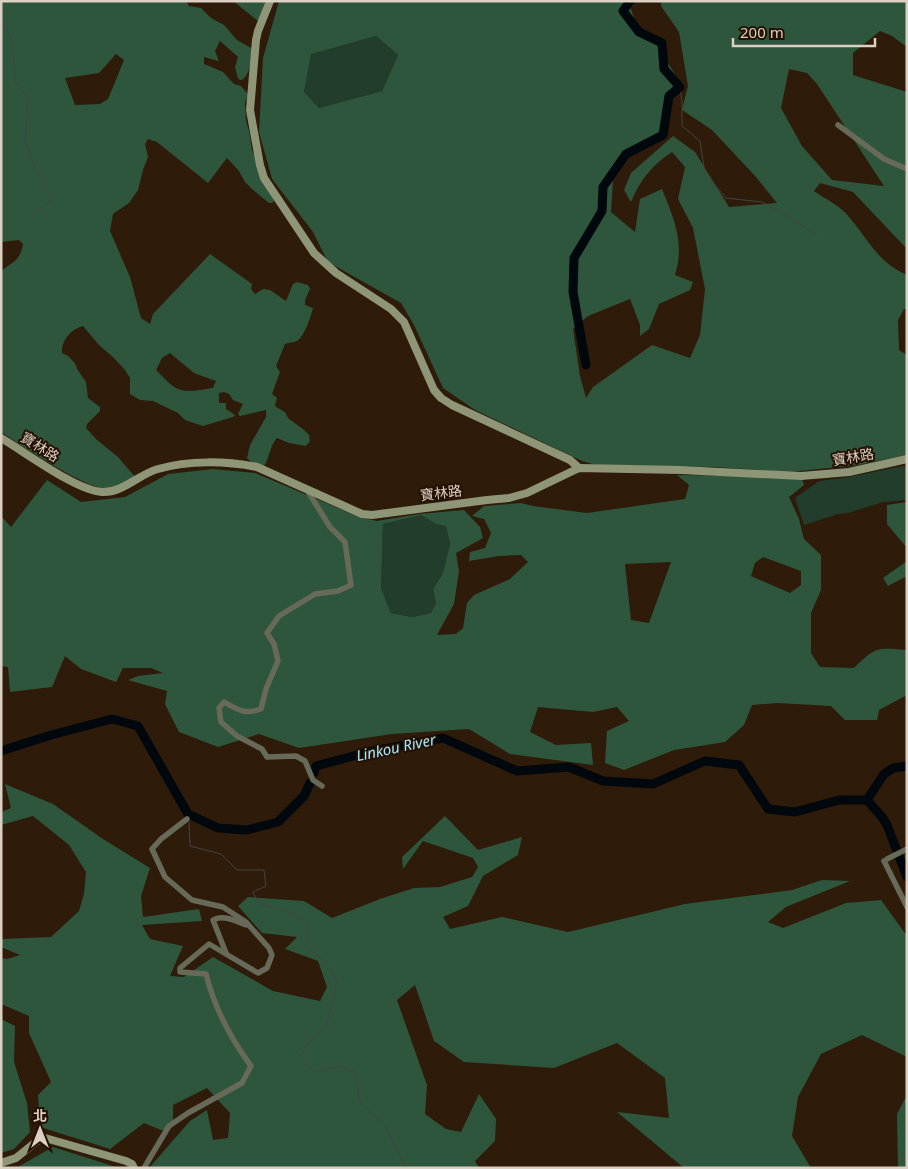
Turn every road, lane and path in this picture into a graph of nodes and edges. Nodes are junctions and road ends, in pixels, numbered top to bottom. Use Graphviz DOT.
graph roads {
  1 [pos="270,1"];
  2 [pos="838,125"];
  3 [pos="907,169"];
  4 [pos="1,438"];
  5 [pos="907,459"];
  6 [pos="579,468"];
  7 [pos="307,490"];
  8 [pos="322,786"];
  9 [pos="187,819"];
  10 [pos="905,849"];
  11 [pos="907,907"];
  12 [pos="250,926"];
  13 [pos="226,953"];
  14 [pos="1,1163"];
  15 [pos="134,1168"];
  16 [pos="144,1168"];
  1 -- 6 [label="main road"];
  2 -- 3 [label="street"];
  4 -- 7 [label="main road, 寶林路"];
  5 -- 6 [label="main road, 寶林路"];
  6 -- 7 [label="main road, 寶林路"];
  7 -- 8 [label="street"];
  9 -- 12 [label="street"];
  10 -- 11 [label="street"];
  12 -- 13 [label="street"];
  12 -- 13 [label="street"];
  13 -- 16 [label="street"];
  14 -- 15 [label="main road"];
}
